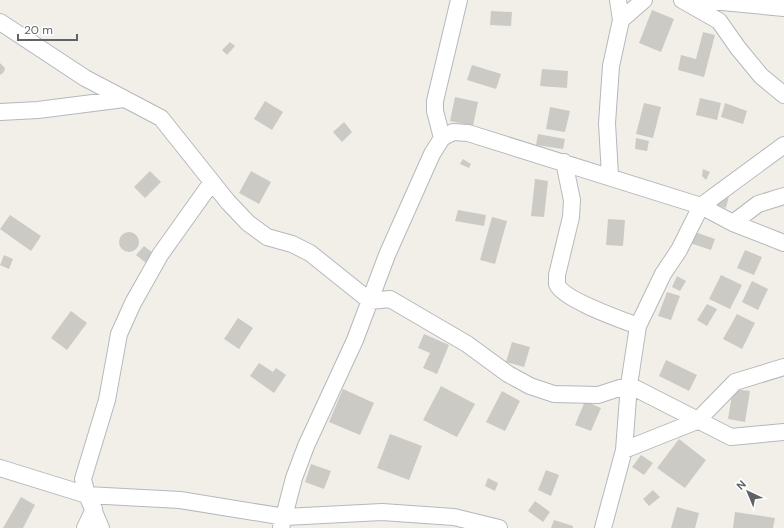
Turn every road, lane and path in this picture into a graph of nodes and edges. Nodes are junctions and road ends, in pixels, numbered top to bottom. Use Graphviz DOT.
graph roads {
  1 [pos="459,0"];
  2 [pos="618,0"];
  3 [pos="644,0"];
  4 [pos="682,0"];
  5 [pos="701,0"];
  6 [pos="784,8"];
  7 [pos="621,20"];
  8 [pos="0,22"];
  9 [pos="784,95"];
  10 [pos="124,99"];
  11 [pos="0,112"];
  12 [pos="442,138"];
  13 [pos="784,145"];
  14 [pos="564,162"];
  15 [pos="610,176"];
  16 [pos="212,182"];
  17 [pos="784,196"];
  18 [pos="701,206"];
  19 [pos="733,223"];
  20 [pos="784,243"];
  21 [pos="370,301"];
  22 [pos="638,326"];
  23 [pos="784,367"];
  24 [pos="630,385"];
  25 [pos="696,421"];
  26 [pos="784,432"];
  27 [pos="624,450"];
  28 [pos="0,468"];
  29 [pos="91,502"];
  30 [pos="283,522"];
  31 [pos="85,528"];
  32 [pos="101,528"];
  33 [pos="499,528"];
  34 [pos="603,528"];
  1 -- 12 [label="street"];
  2 -- 7 [label="street"];
  3 -- 7 [label="street"];
  4 -- 9 [label="street"];
  5 -- 6 [label="street"];
  7 -- 15 [label="street"];
  8 -- 10 [label="street"];
  10 -- 11 [label="street"];
  10 -- 16 [label="street"];
  12 -- 14 [label="street"];
  12 -- 21 [label="street"];
  13 -- 18 [label="street"];
  14 -- 15 [label="street"];
  14 -- 22 [label="street"];
  15 -- 18 [label="street"];
  16 -- 21 [label="street"];
  16 -- 29 [label="street"];
  17 -- 19 [label="street"];
  18 -- 19 [label="street"];
  18 -- 22 [label="street"];
  19 -- 20 [label="street"];
  21 -- 24 [label="street"];
  21 -- 30 [label="street"];
  22 -- 24 [label="street"];
  23 -- 25 [label="street"];
  24 -- 25 [label="street"];
  24 -- 27 [label="street"];
  25 -- 26 [label="street"];
  25 -- 27 [label="street"];
  27 -- 34 [label="street"];
  28 -- 29 [label="street"];
  29 -- 30 [label="street"];
  29 -- 31 [label="street"];
  29 -- 32 [label="street"];
  30 -- 33 [label="street"];
}
